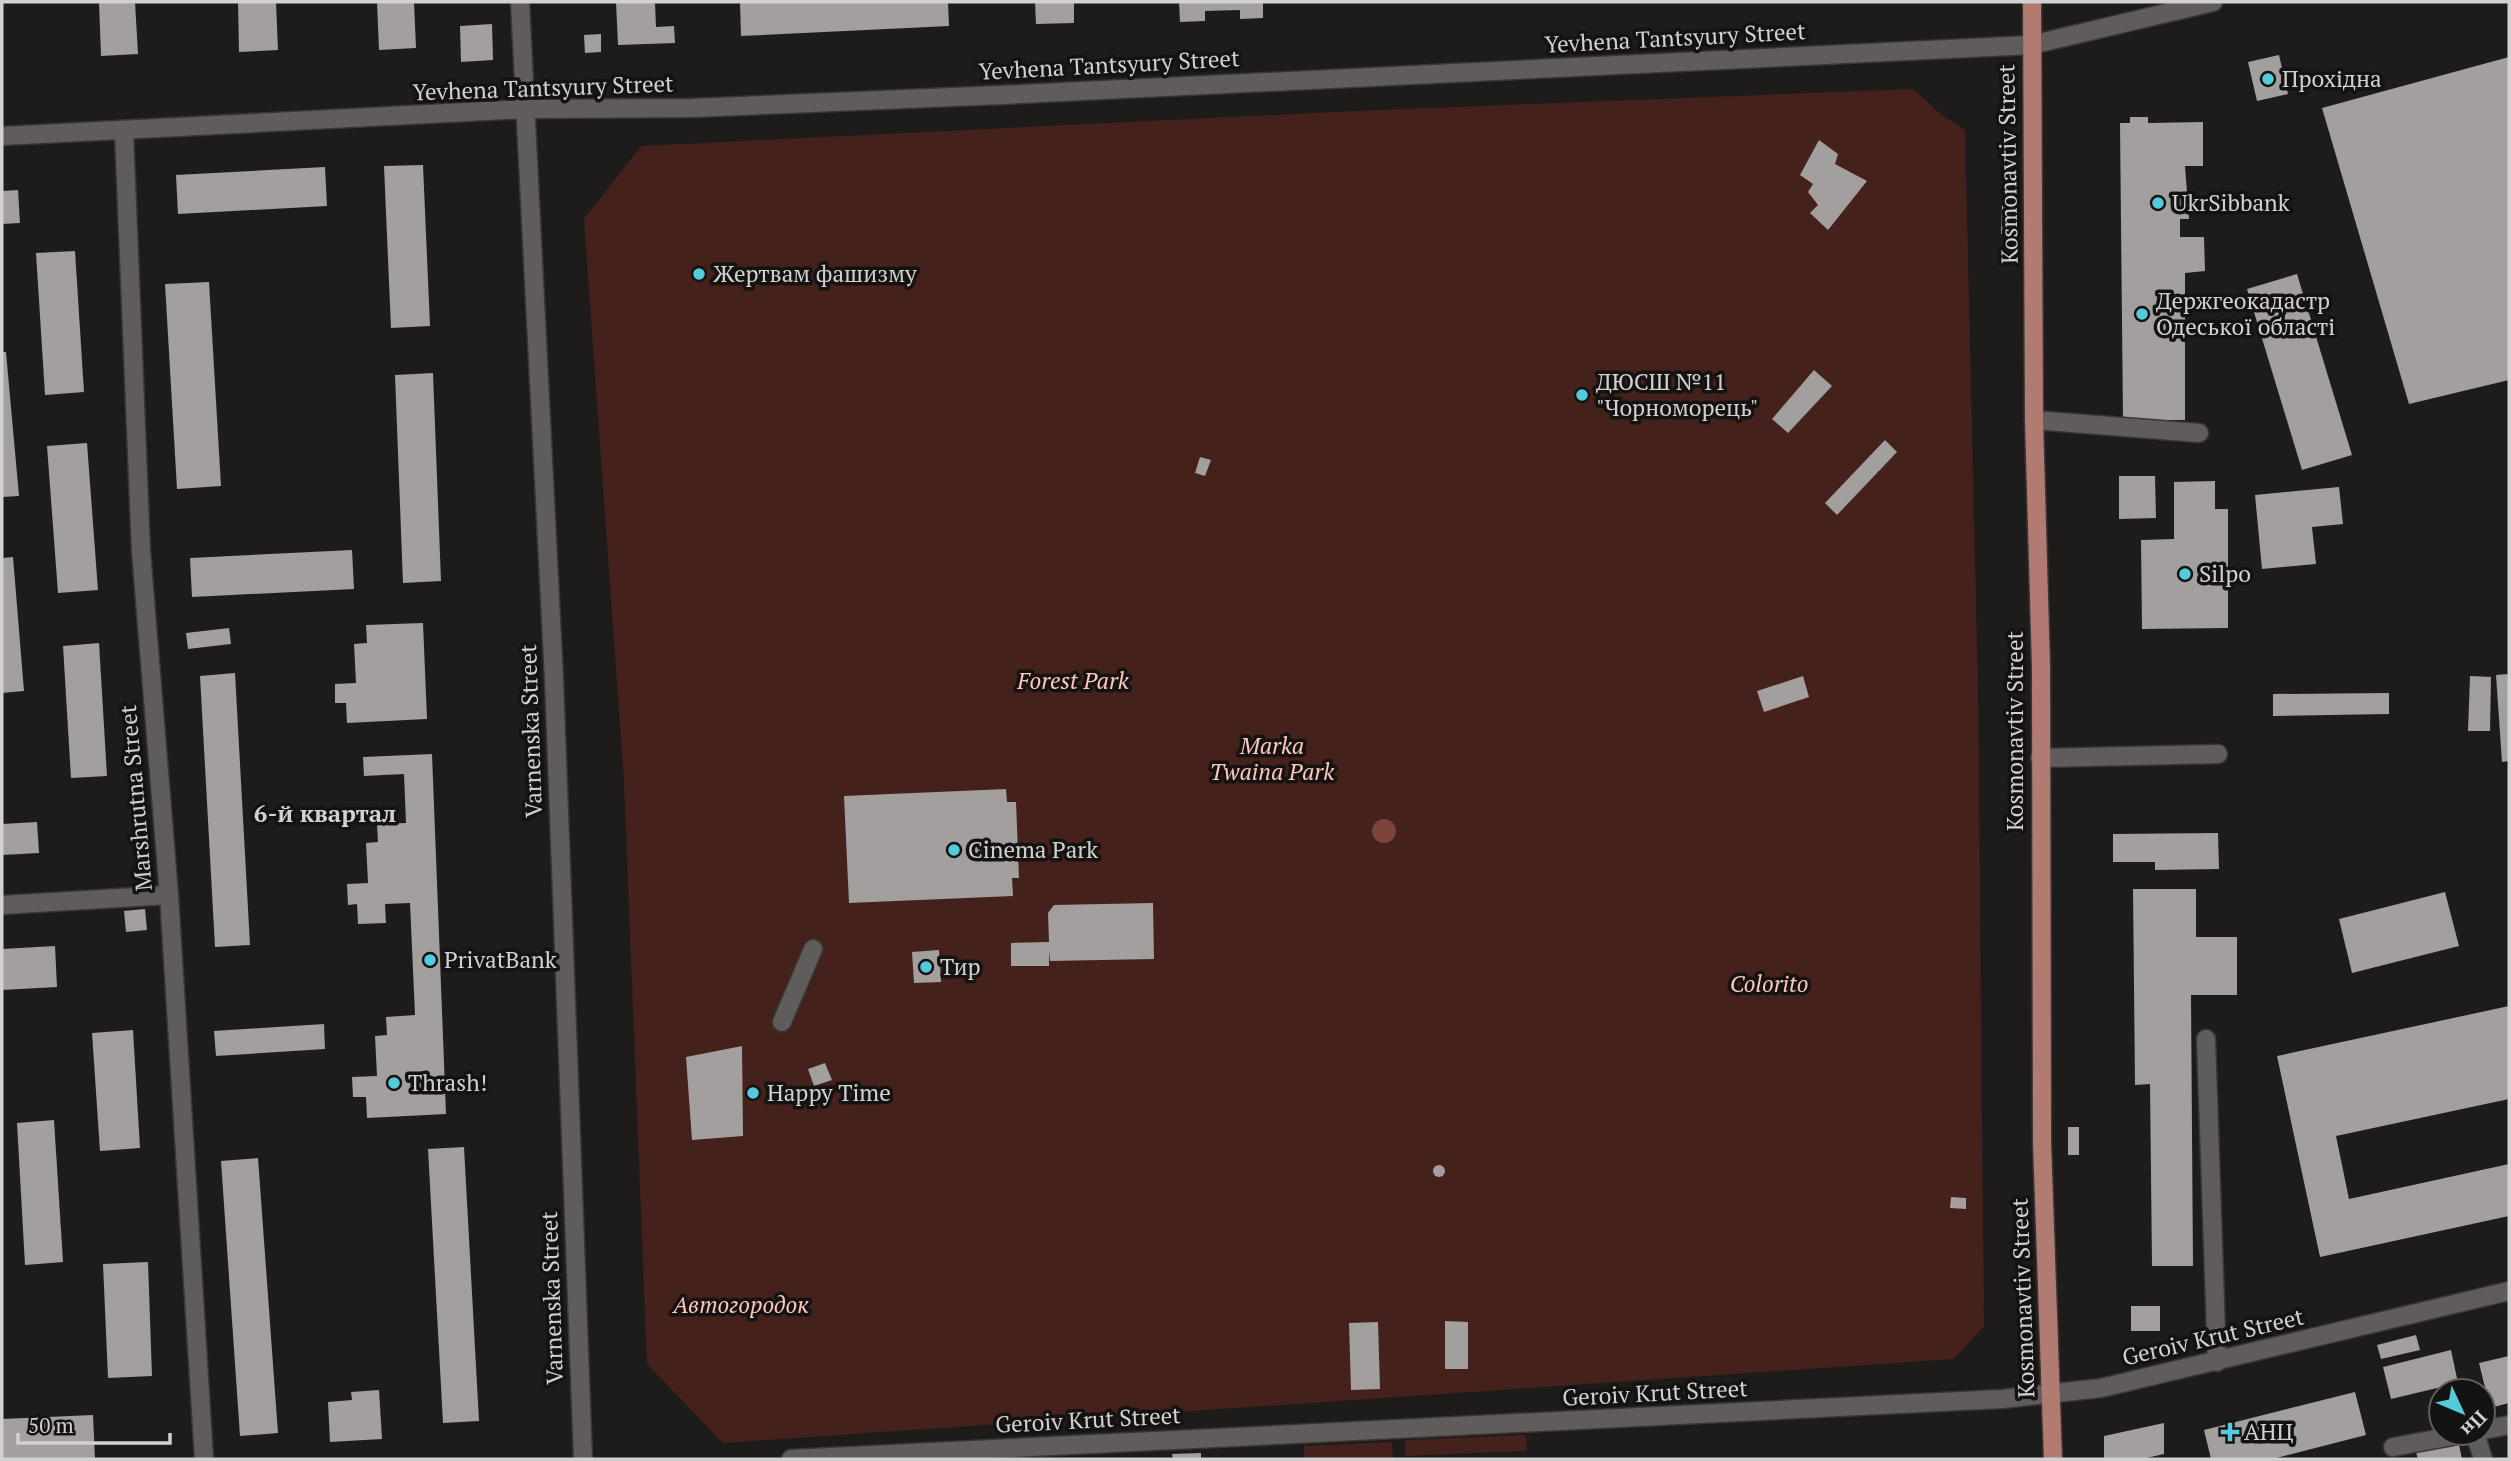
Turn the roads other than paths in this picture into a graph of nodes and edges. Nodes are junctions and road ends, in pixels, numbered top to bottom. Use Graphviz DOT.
graph roads {
  1 [pos="520,2"];
  2 [pos="2032,2"];
  3 [pos="2213,2"];
  4 [pos="2031,45"];
  5 [pos="525,109"];
  6 [pos="124,132"];
  7 [pos="2,136"];
  8 [pos="2034,420"];
  9 [pos="2199,433"];
  10 [pos="2218,754"];
  11 [pos="2040,758"];
  12 [pos="169,895"];
  13 [pos="2,905"];
  14 [pos="813,948"];
  15 [pos="782,1022"];
  16 [pos="2206,1039"];
  17 [pos="2509,1292"];
  18 [pos="2217,1362"];
  19 [pos="2052,1394"];
  20 [pos="2427,1441"];
  21 [pos="2393,1447"];
  22 [pos="204,1459"];
  23 [pos="583,1459"];
  24 [pos="791,1459"];
  25 [pos="2053,1459"];
  1 -- 5 [label="street, Varnenska Street"];
  2 -- 4 [label="main road, Kosmonavtiv Street"];
  3 -- 4 [label="street, Yevhena Tantsyury Street"];
  4 -- 5 [label="street, Yevhena Tantsyury Street"];
  4 -- 8 [label="main road, Kosmonavtiv Street"];
  5 -- 6 [label="street, Yevhena Tantsyury Street"];
  5 -- 23 [label="street, Varnenska Street"];
  6 -- 7 [label="street, Yevhena Tantsyury Street"];
  6 -- 12 [label="street, Marshrutna Street"];
  8 -- 9 [label="street"];
  8 -- 11 [label="main road, Kosmonavtiv Street"];
  10 -- 11 [label="street"];
  11 -- 19 [label="main road, Kosmonavtiv Street"];
  12 -- 13 [label="street"];
  12 -- 22 [label="street, Marshrutna Street"];
  14 -- 15 [label="street"];
  16 -- 18 [label="street"];
  17 -- 18 [label="street, Geroiv Krut Street"];
  18 -- 19 [label="street, Geroiv Krut Street"];
  19 -- 24 [label="street, Geroiv Krut Street"];
  19 -- 25 [label="main road, Kosmonavtiv Street"];
  20 -- 21 [label="street"];
}
